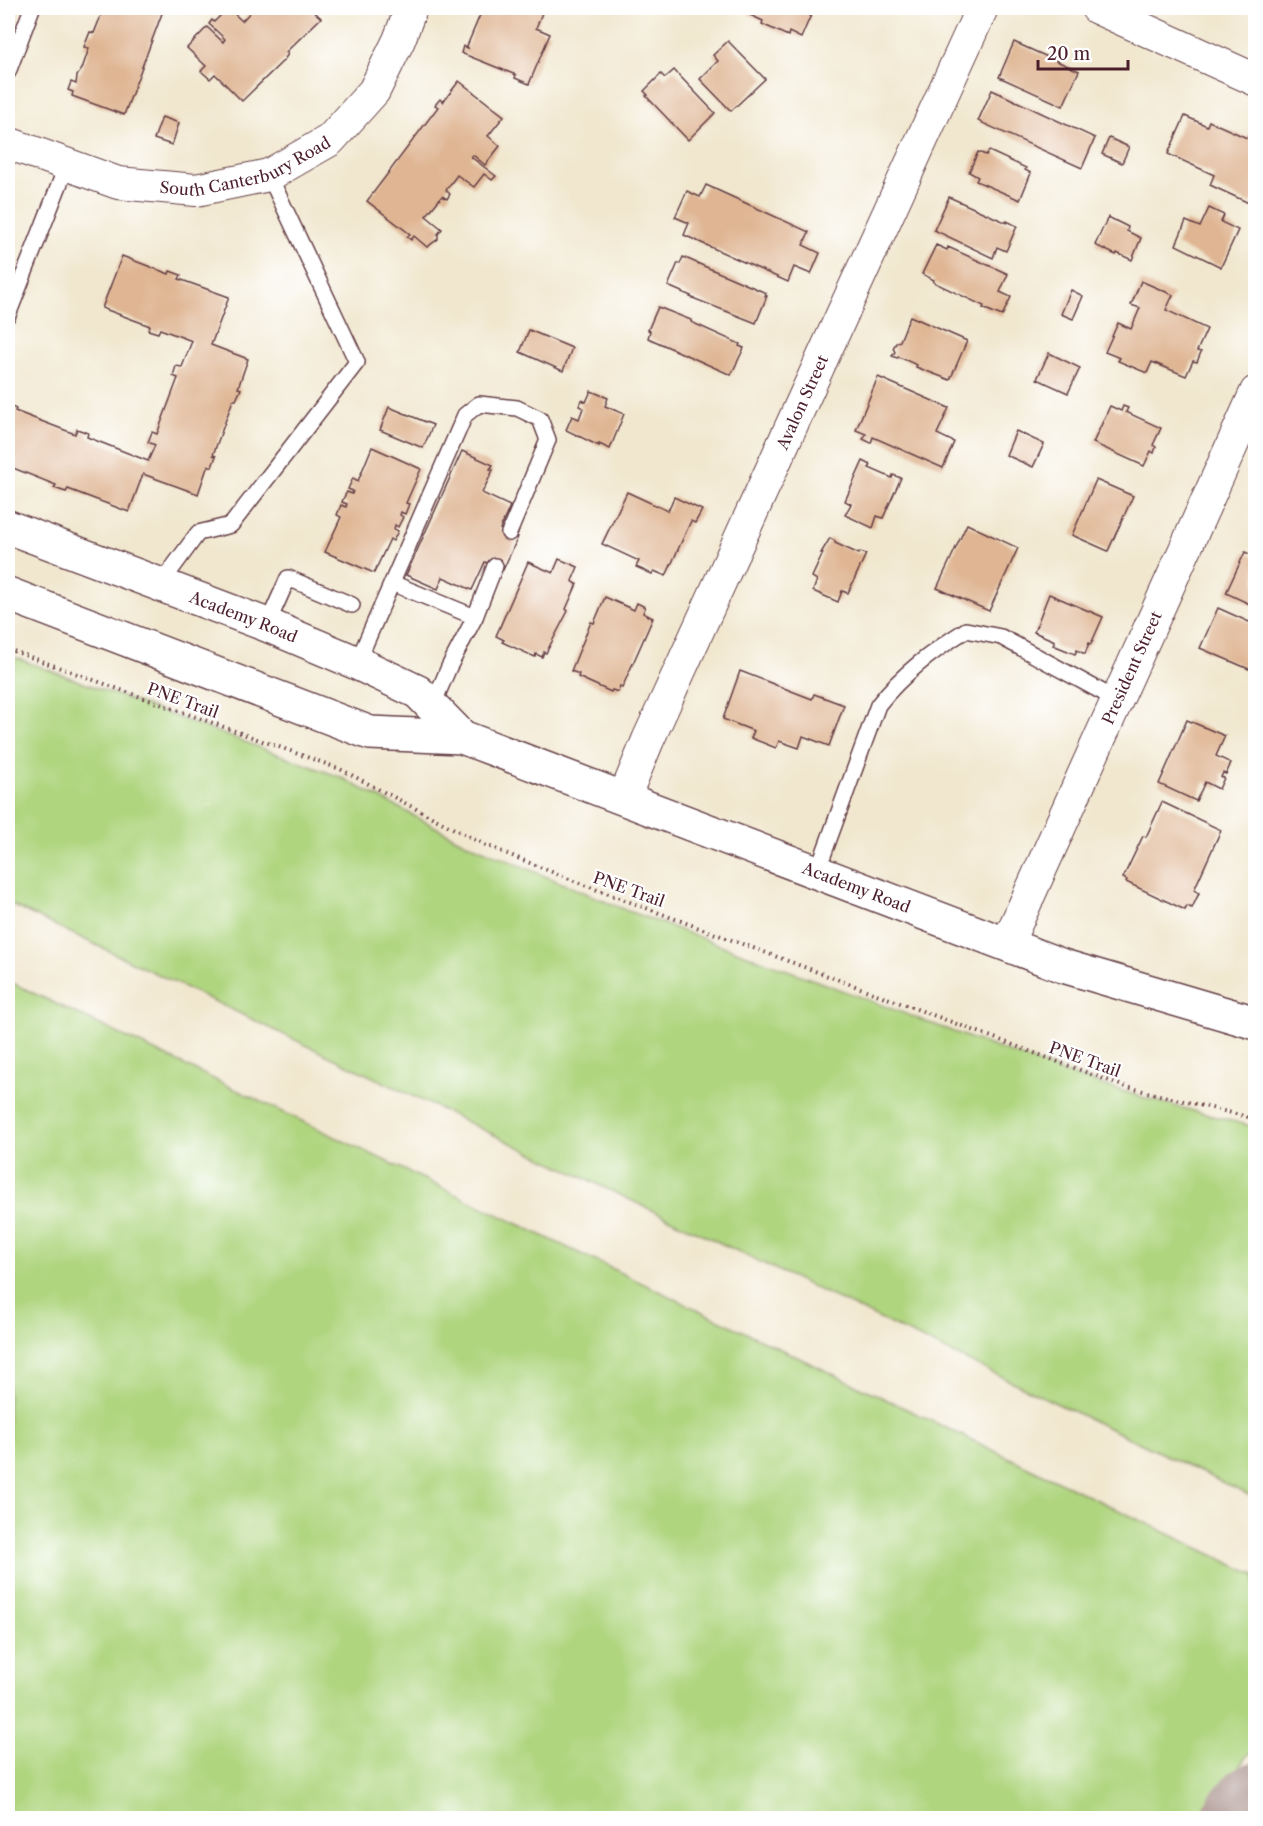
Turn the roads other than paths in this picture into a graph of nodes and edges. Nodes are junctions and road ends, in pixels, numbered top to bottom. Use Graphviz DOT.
graph roads {
  1 [pos="32,8"];
  2 [pos="411,8"];
  3 [pos="982,8"];
  4 [pos="1097,8"];
  5 [pos="8,72"];
  6 [pos="1256,80"];
  7 [pos="8,143"];
  8 [pos="67,165"];
  9 [pos="269,175"];
  10 [pos="8,315"];
  11 [pos="1256,392"];
  12 [pos="8,527"];
  13 [pos="509,533"];
  14 [pos="495,566"];
  15 [pos="392,583"];
  16 [pos="160,585"];
  17 [pos="8,594"];
  18 [pos="352,605"];
  19 [pos="475,617"];
  20 [pos="267,626"];
  21 [pos="357,663"];
  22 [pos="1117,700"];
  23 [pos="432,707"];
  24 [pos="462,737"];
  25 [pos="624,798"];
  26 [pos="817,872"];
  27 [pos="1007,944"];
  28 [pos="1256,1023"];
  1 -- 5 [label="lane"];
  2 -- 9 [label="street, South Canterbury Road"];
  3 -- 25 [label="street, Avalon Street"];
  4 -- 6 [label="street"];
  7 -- 8 [label="street, South Canterbury Road"];
  8 -- 9 [label="street, South Canterbury Road"];
  8 -- 10 [label="lane"];
  9 -- 16 [label="lane"];
  11 -- 22 [label="street, President Street"];
  12 -- 16 [label="main road, Academy Road"];
  13 -- 15 [label="lane"];
  14 -- 19 [label="lane"];
  15 -- 19 [label="lane"];
  15 -- 21 [label="lane"];
  16 -- 20 [label="main road, Academy Road"];
  17 -- 24 [label="main road, Academy Road"];
  18 -- 20 [label="lane"];
  19 -- 23 [label="lane"];
  20 -- 21 [label="main road, Academy Road"];
  21 -- 23 [label="main road, Academy Road"];
  22 -- 26 [label="lane"];
  22 -- 27 [label="street, President Street"];
  23 -- 24 [label="main road, Academy Road"];
  24 -- 25 [label="main road, Academy Road"];
  25 -- 26 [label="main road, Academy Road"];
  26 -- 27 [label="main road, Academy Road"];
  27 -- 28 [label="main road, Academy Road"];
}
